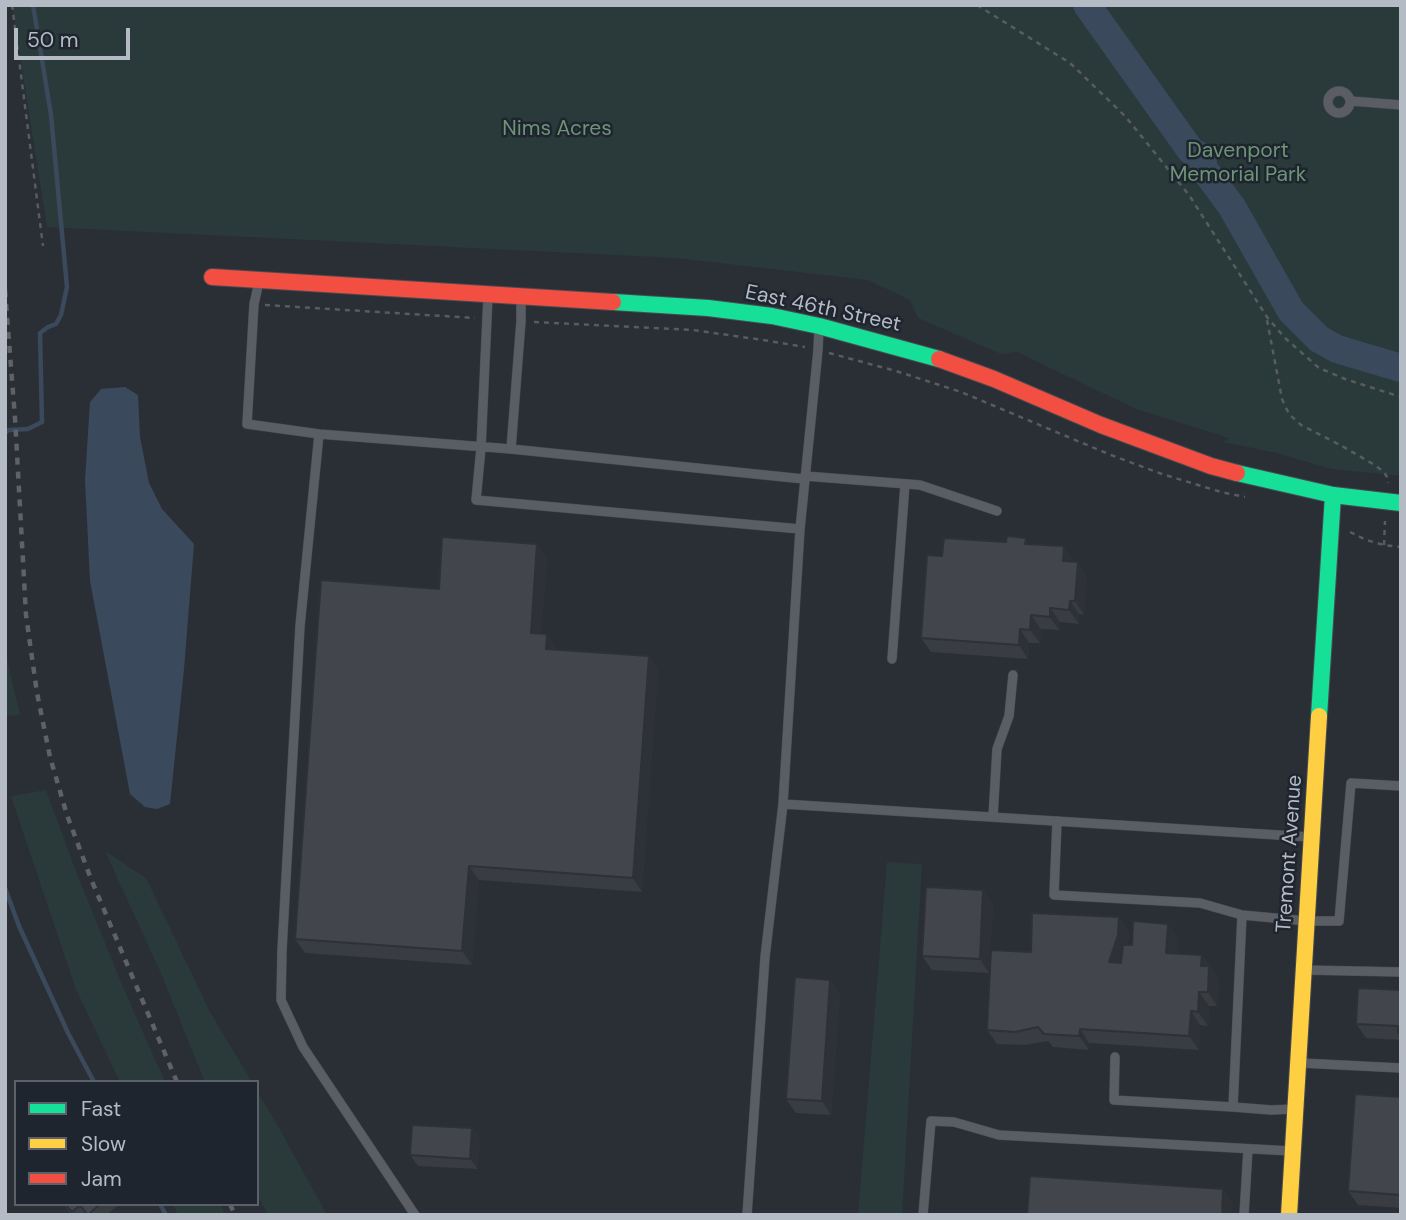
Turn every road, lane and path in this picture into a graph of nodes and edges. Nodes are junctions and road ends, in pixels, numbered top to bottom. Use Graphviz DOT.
graph roads {
  1 [pos="12,5"];
  2 [pos="977,5"];
  3 [pos="1351,101"];
  4 [pos="1401,105"];
  5 [pos="43,246"];
  6 [pos="212,277"];
  7 [pos="260,281"];
  8 [pos="488,294"];
  9 [pos="522,296"];
  10 [pos="254,304"];
  11 [pos="1267,317"];
  12 [pos="488,318"];
  13 [pos="521,321"];
  14 [pos="819,326"];
  15 [pos="818,350"];
  16 [pos="1401,397"];
  17 [pos="319,434"];
  18 [pos="481,448"];
  19 [pos="511,449"];
  20 [pos="805,478"];
  21 [pos="905,484"];
  22 [pos="1333,495"];
  23 [pos="1246,497"];
  24 [pos="1394,503"];
  25 [pos="996,511"];
  26 [pos="1332,522"];
  27 [pos="800,529"];
  28 [pos="1384,545"];
  29 [pos="1401,547"];
  30 [pos="892,659"];
  31 [pos="1013,675"];
  32 [pos="1401,786"];
  33 [pos="783,804"];
  34 [pos="993,817"];
  35 [pos="1057,821"];
  36 [pos="1312,837"];
  37 [pos="1242,915"];
  38 [pos="1307,921"];
  39 [pos="1304,970"];
  40 [pos="1401,972"];
  41 [pos="1115,1057"];
  42 [pos="1298,1063"];
  43 [pos="1401,1068"];
  44 [pos="1233,1107"];
  45 [pos="1295,1109"];
  46 [pos="1248,1149"];
  47 [pos="1293,1151"];
  48 [pos="415,1215"];
  49 [pos="747,1215"];
  50 [pos="923,1215"];
  51 [pos="1244,1215"];
  52 [pos="1289,1215"];
  1 -- 5 [label="path"];
  2 -- 11 [label="path"];
  3 -- 4 [label="lane"];
  6 -- 7 [label="street, East 46th Street"];
  7 -- 8 [label="street, East 46th Street"];
  7 -- 10 [label="lane"];
  8 -- 9 [label="street, East 46th Street"];
  8 -- 12 [label="lane"];
  9 -- 13 [label="lane"];
  9 -- 14 [label="street, East 46th Street"];
  10 -- 12 [label="path"];
  10 -- 17 [label="lane"];
  11 -- 16 [label="path"];
  11 -- 24 [label="path"];
  12 -- 18 [label="lane"];
  13 -- 15 [label="path"];
  13 -- 19 [label="lane"];
  14 -- 15 [label="lane"];
  14 -- 22 [label="street, East 46th Street"];
  15 -- 20 [label="lane"];
  15 -- 23 [label="path"];
  17 -- 18 [label="lane"];
  17 -- 48 [label="lane"];
  18 -- 19 [label="lane"];
  18 -- 27 [label="lane"];
  19 -- 20 [label="lane"];
  20 -- 21 [label="lane"];
  20 -- 27 [label="lane"];
  21 -- 25 [label="lane"];
  21 -- 30 [label="lane"];
  22 -- 24 [label="street, East 46th Street"];
  22 -- 26 [label="street, Tremont Avenue"];
  24 -- 28 [label="path"];
  26 -- 28 [label="path"];
  26 -- 36 [label="street, Tremont Avenue"];
  27 -- 33 [label="lane"];
  28 -- 29 [label="path"];
  31 -- 34 [label="lane"];
  32 -- 38 [label="lane"];
  33 -- 34 [label="lane"];
  33 -- 49 [label="lane"];
  34 -- 35 [label="lane"];
  35 -- 36 [label="lane"];
  35 -- 37 [label="lane"];
  36 -- 38 [label="street, Tremont Avenue"];
  37 -- 38 [label="lane"];
  37 -- 44 [label="lane"];
  38 -- 39 [label="street, Tremont Avenue"];
  39 -- 40 [label="lane"];
  39 -- 42 [label="street, Tremont Avenue"];
  41 -- 44 [label="lane"];
  42 -- 43 [label="lane"];
  42 -- 45 [label="street, Tremont Avenue"];
  44 -- 45 [label="lane"];
  45 -- 47 [label="street, Tremont Avenue"];
  46 -- 47 [label="lane"];
  46 -- 50 [label="lane"];
  46 -- 51 [label="lane"];
  47 -- 52 [label="street, Tremont Avenue"];
}
